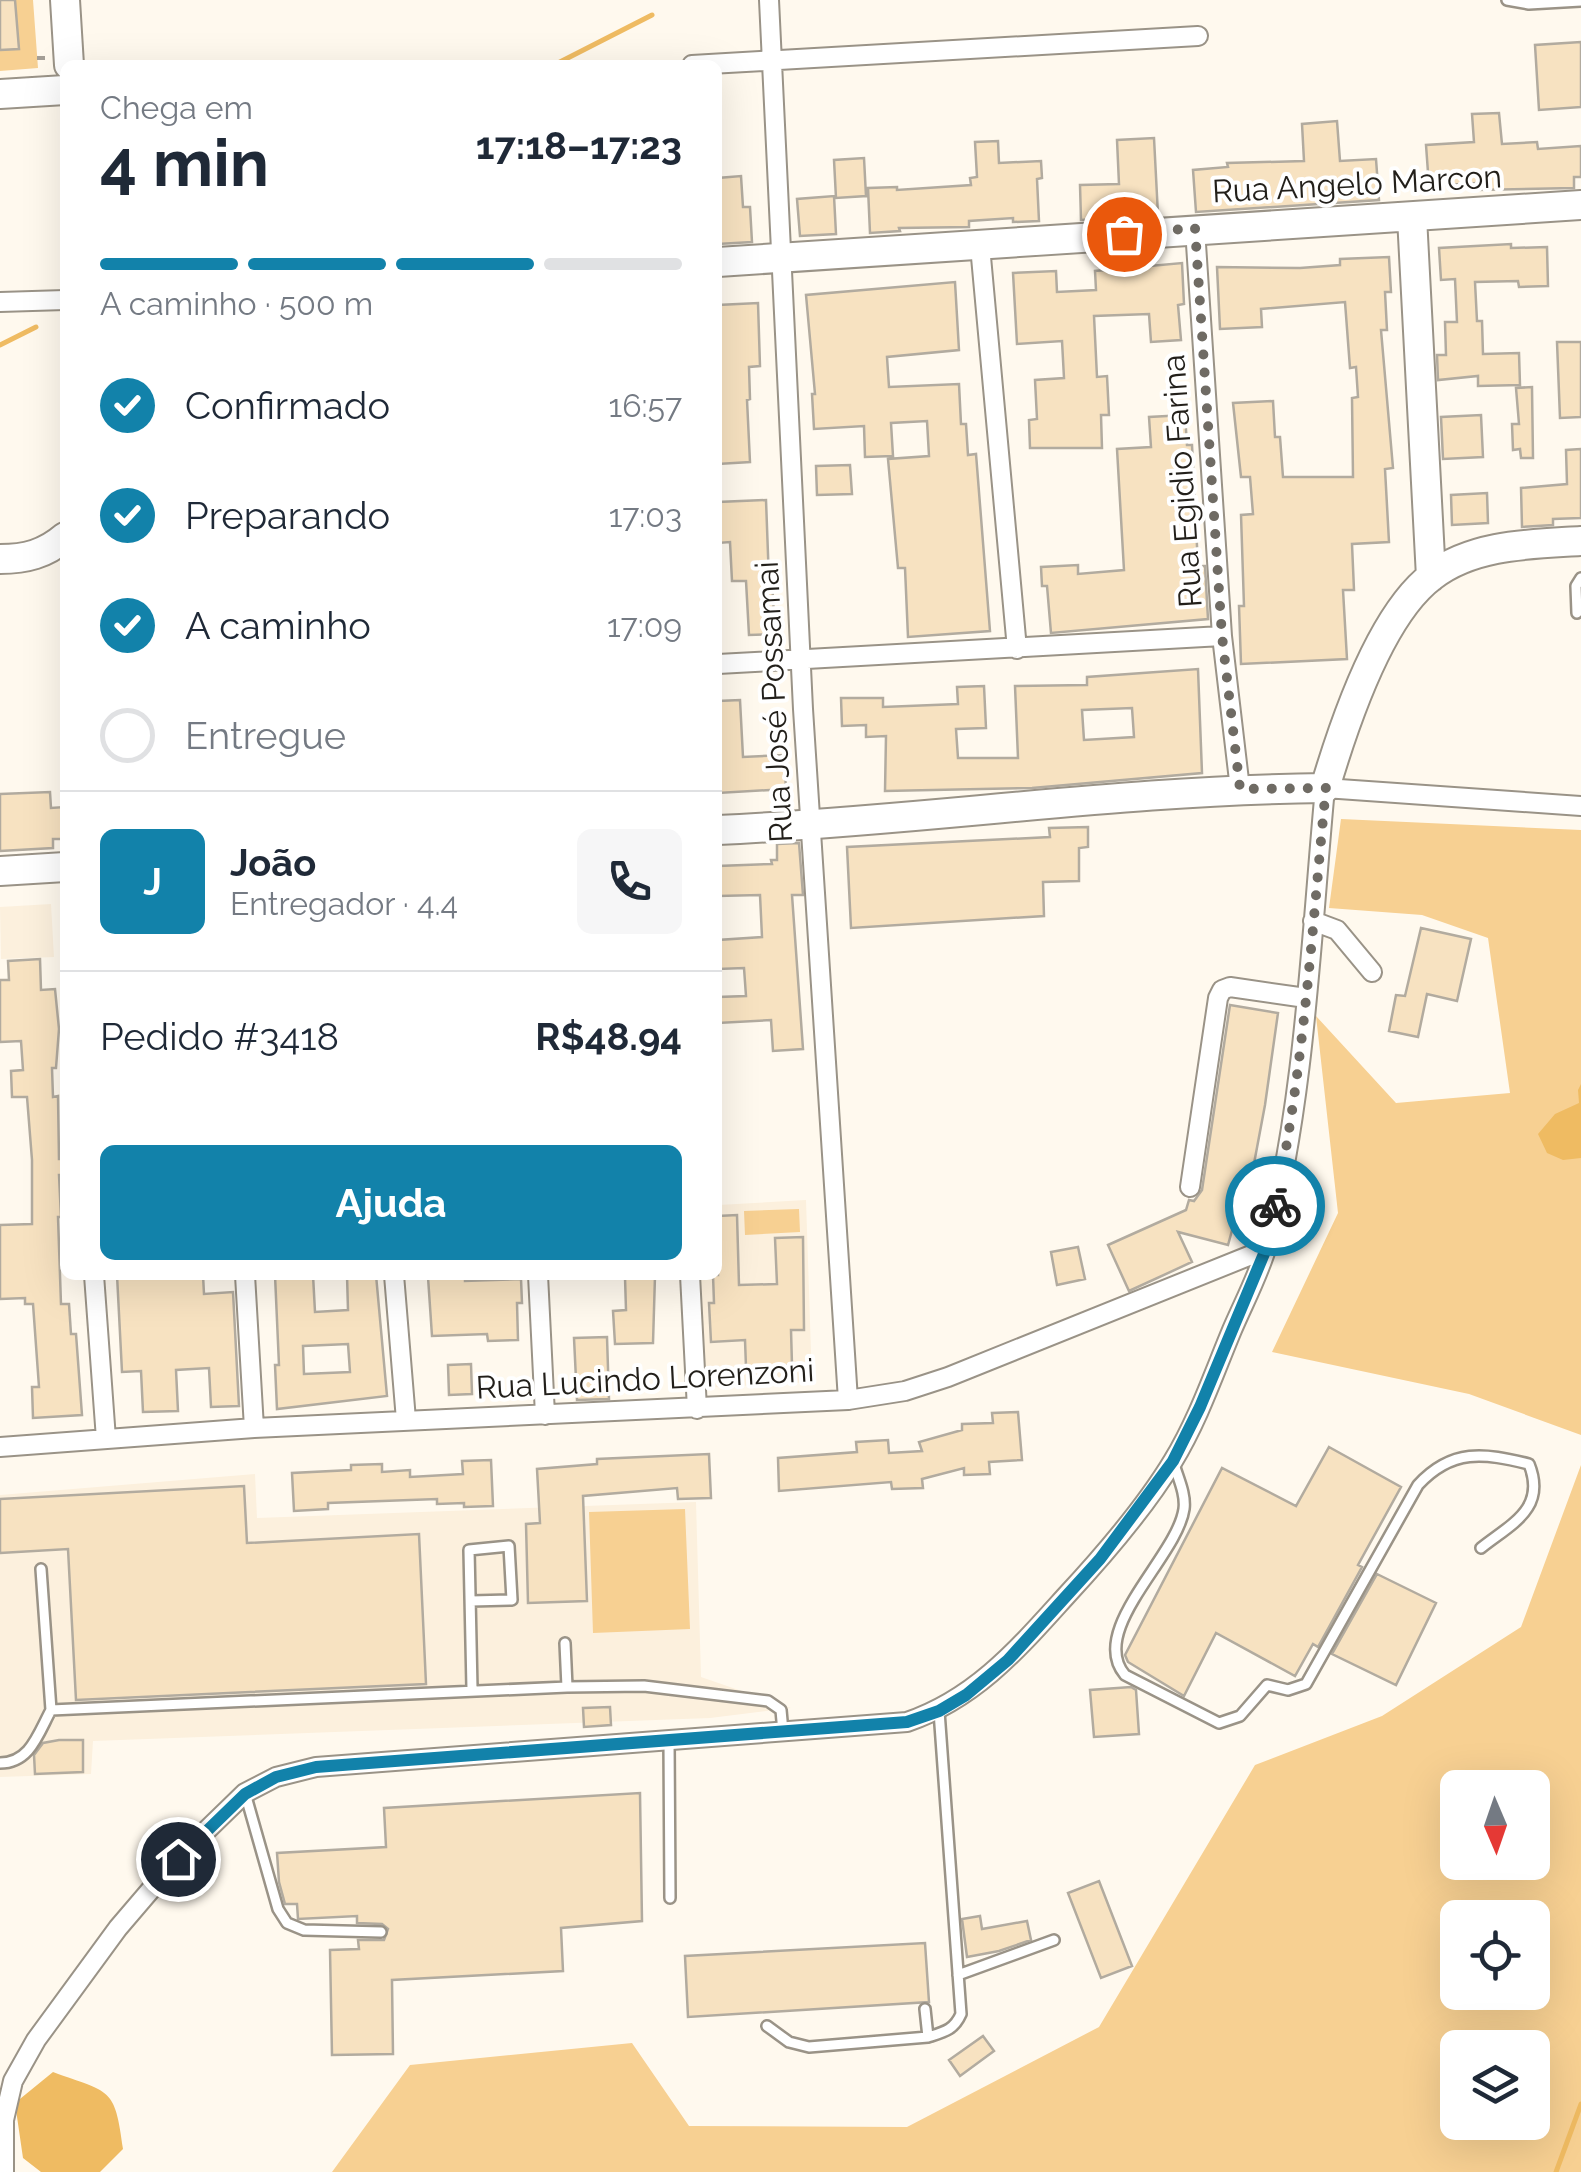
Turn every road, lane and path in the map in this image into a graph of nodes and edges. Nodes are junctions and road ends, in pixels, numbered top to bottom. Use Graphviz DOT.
graph roads {
  1 [pos="66,0"];
  2 [pos="769,0"];
  3 [pos="1507,0"];
  4 [pos="1581,1"];
  5 [pos="1198,36"];
  6 [pos="69,60"];
  7 [pos="774,60"];
  8 [pos="722,63"];
  9 [pos="60,90"];
  10 [pos="0,94"];
  11 [pos="1581,205"];
  12 [pos="1412,217"];
  13 [pos="1195,228"];
  14 [pos="980,246"];
  15 [pos="780,259"];
  16 [pos="722,262"];
  17 [pos="60,300"];
  18 [pos="0,302"];
  19 [pos="60,541"];
  20 [pos="1581,541"];
  21 [pos="0,559"];
  22 [pos="1430,576"];
  23 [pos="1581,578"];
  24 [pos="1577,612"];
  25 [pos="1222,636"];
  26 [pos="1017,649"];
  27 [pos="800,658"];
  28 [pos="722,664"];
  29 [pos="1326,788"];
  30 [pos="1240,789"];
  31 [pos="1581,806"];
  32 [pos="811,826"];
  33 [pos="722,830"];
  34 [pos="60,867"];
  35 [pos="0,871"];
  36 [pos="1313,920"];
  37 [pos="1372,972"];
  38 [pos="1306,998"];
  39 [pos="1190,1186"];
  40 [pos="1266,1249"];
  41 [pos="94,1280"];
  42 [pos="245,1280"];
  43 [pos="394,1280"];
  44 [pos="538,1280"];
  45 [pos="690,1280"];
  46 [pos="848,1400"];
  47 [pos="697,1409"];
  48 [pos="545,1415"];
  49 [pos="406,1420"];
  50 [pos="254,1428"];
  51 [pos="106,1439"];
  52 [pos="0,1447"];
  53 [pos="1173,1461"];
  54 [pos="1481,1548"];
  55 [pos="42,1569"];
  56 [pos="471,1601"];
  57 [pos="565,1643"];
  58 [pos="567,1687"];
  59 [pos="472,1689"];
  60 [pos="51,1710"];
  61 [pos="939,1711"];
  62 [pos="784,1732"];
  63 [pos="669,1740"];
  64 [pos="0,1764"];
  65 [pos="245,1794"];
  66 [pos="670,1898"];
  67 [pos="381,1932"];
  68 [pos="1054,1940"];
  69 [pos="958,1975"];
  70 [pos="925,2009"];
  71 [pos="766,2026"];
  72 [pos="928,2038"];
  73 [pos="4,2172"];
  1 -- 6 [label="street"];
  2 -- 7 [label="street, Rua José Possamai"];
  3 -- 4 [label="lane"];
  5 -- 7 [label="street"];
  7 -- 8 [label="street"];
  7 -- 15 [label="street, Rua José Possamai"];
  9 -- 10 [label="street"];
  11 -- 12 [label="street, Rua Angelo Marcon"];
  12 -- 13 [label="street, Rua Angelo Marcon"];
  12 -- 22 [label="street"];
  13 -- 14 [label="street, Rua Angelo Marcon"];
  13 -- 25 [label="street, Rua Egidio Farina"];
  14 -- 15 [label="street, Rua Angelo Marcon"];
  14 -- 26 [label="street"];
  15 -- 16 [label="street, Rua Angelo Marcon"];
  15 -- 27 [label="street, Rua José Possamai"];
  17 -- 18 [label="street"];
  19 -- 21 [label="street"];
  20 -- 22 [label="street"];
  22 -- 29 [label="street"];
  23 -- 24 [label="lane"];
  25 -- 26 [label="street"];
  25 -- 30 [label="street, Rua Egidio Farina"];
  26 -- 27 [label="street"];
  27 -- 28 [label="street"];
  27 -- 32 [label="street, Rua José Possamai"];
  29 -- 30 [label="street"];
  29 -- 31 [label="street"];
  29 -- 36 [label="street"];
  30 -- 32 [label="street"];
  32 -- 33 [label="street"];
  32 -- 46 [label="street, Rua José Possamai"];
  34 -- 35 [label="street"];
  36 -- 37 [label="street"];
  36 -- 38 [label="street"];
  38 -- 39 [label="street"];
  38 -- 40 [label="street"];
  40 -- 46 [label="street, Rua Lucindo Lorenzoni"];
  40 -- 53 [label="street"];
  41 -- 51 [label="street"];
  42 -- 50 [label="street"];
  43 -- 49 [label="street"];
  44 -- 48 [label="street"];
  45 -- 47 [label="street"];
  46 -- 47 [label="street, Rua Lucindo Lorenzoni"];
  47 -- 48 [label="street, Rua Lucindo Lorenzoni"];
  48 -- 49 [label="street, Rua Lucindo Lorenzoni"];
  49 -- 50 [label="street, Rua Lucindo Lorenzoni"];
  50 -- 51 [label="street, Rua Lucindo Lorenzoni"];
  51 -- 52 [label="street, Rua Lucindo Lorenzoni"];
  53 -- 54 [label="lane"];
  53 -- 61 [label="street"];
  55 -- 60 [label="lane"];
  56 -- 56 [label="lane"];
  56 -- 59 [label="lane"];
  57 -- 58 [label="lane"];
  58 -- 59 [label="lane"];
  58 -- 62 [label="lane"];
  59 -- 60 [label="lane"];
  60 -- 64 [label="lane"];
  61 -- 62 [label="street"];
  61 -- 69 [label="lane"];
  62 -- 63 [label="street"];
  63 -- 65 [label="street"];
  63 -- 66 [label="lane"];
  65 -- 67 [label="lane"];
  65 -- 73 [label="street"];
  68 -- 69 [label="lane"];
  69 -- 72 [label="lane"];
  70 -- 72 [label="lane"];
  71 -- 72 [label="lane"];
}
